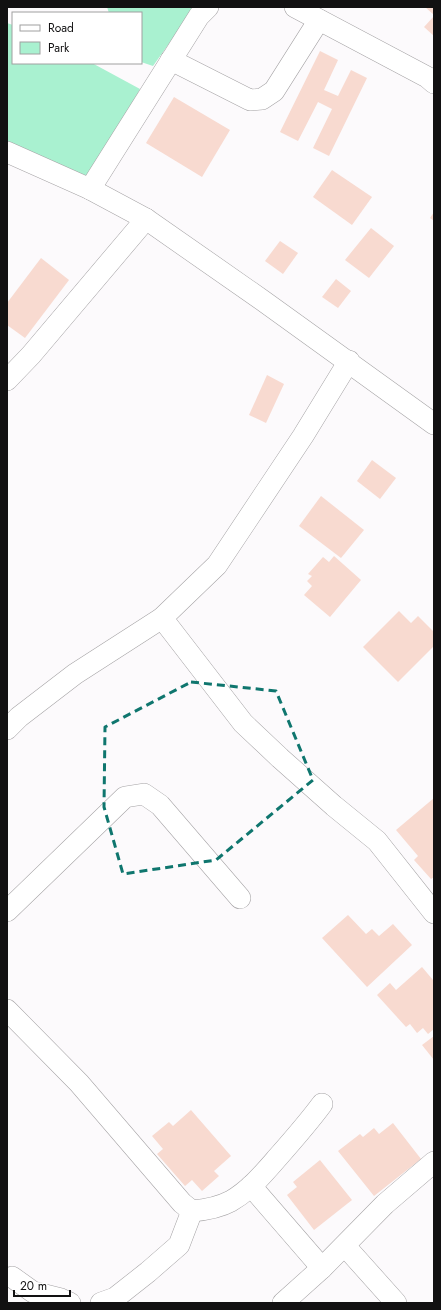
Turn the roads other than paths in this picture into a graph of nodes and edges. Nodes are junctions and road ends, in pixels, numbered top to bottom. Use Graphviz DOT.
graph roads {
  1 [pos="208,7"];
  2 [pos="296,7"];
  3 [pos="319,20"];
  4 [pos="171,60"];
  5 [pos="434,83"];
  6 [pos="7,152"];
  7 [pos="90,189"];
  8 [pos="146,219"];
  9 [pos="349,362"];
  10 [pos="7,380"];
  11 [pos="434,424"];
  12 [pos="162,618"];
  13 [pos="7,729"];
  14 [pos="240,898"];
  15 [pos="7,911"];
  16 [pos="434,913"];
  17 [pos="7,1010"];
  18 [pos="322,1104"];
  19 [pos="434,1162"];
  20 [pos="251,1186"];
  21 [pos="192,1211"];
  22 [pos="345,1246"];
  23 [pos="322,1268"];
  24 [pos="12,1277"];
  25 [pos="70,1303"];
  26 [pos="101,1303"];
  27 [pos="283,1303"];
  28 [pos="396,1303"];
  1 -- 4 [label="street"];
  2 -- 3 [label="street"];
  3 -- 4 [label="street"];
  3 -- 5 [label="street"];
  4 -- 7 [label="street"];
  6 -- 7 [label="street"];
  7 -- 8 [label="street"];
  8 -- 9 [label="street"];
  8 -- 10 [label="street"];
  9 -- 11 [label="street"];
  9 -- 12 [label="street"];
  12 -- 13 [label="street"];
  12 -- 16 [label="street"];
  14 -- 15 [label="street"];
  17 -- 21 [label="street"];
  18 -- 20 [label="street"];
  19 -- 22 [label="street"];
  20 -- 21 [label="street"];
  20 -- 23 [label="street"];
  21 -- 26 [label="street"];
  22 -- 23 [label="street"];
  22 -- 28 [label="street"];
  23 -- 27 [label="street"];
  24 -- 25 [label="street"];
}
